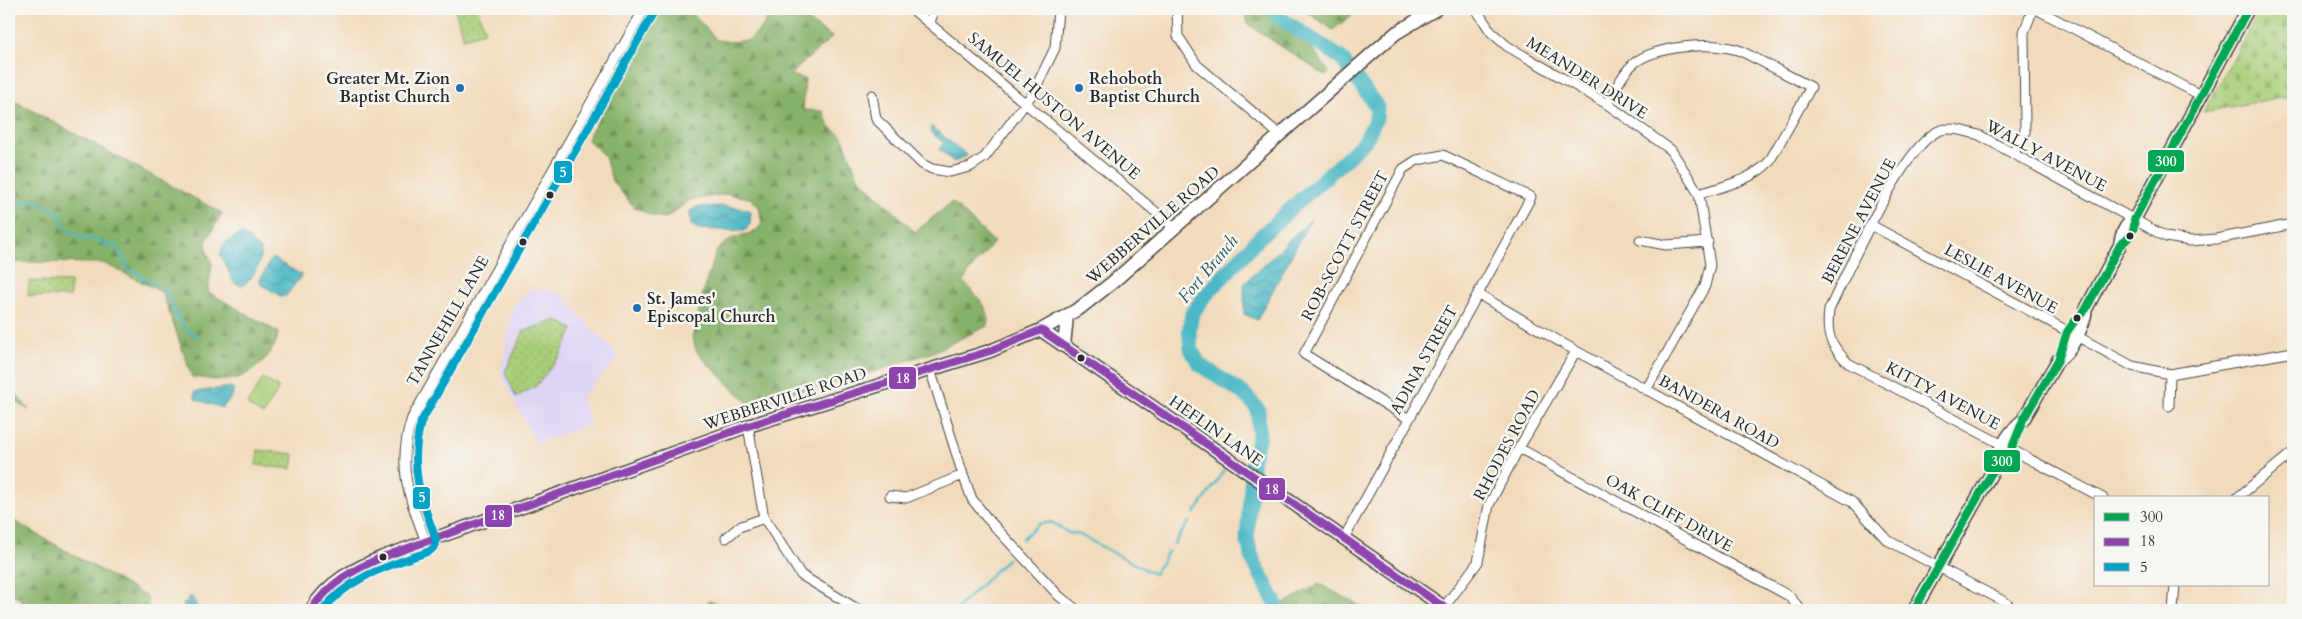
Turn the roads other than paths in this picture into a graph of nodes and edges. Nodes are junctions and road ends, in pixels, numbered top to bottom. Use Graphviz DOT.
graph roads {
  1 [pos="644,9"];
  2 [pos="912,9"];
  3 [pos="934,9"];
  4 [pos="1058,9"];
  5 [pos="1177,9"];
  6 [pos="1436,9"];
  7 [pos="1476,9"];
  8 [pos="2035,9"];
  9 [pos="2248,9"];
  10 [pos="930,23"];
  11 [pos="872,95"];
  12 [pos="2200,95"];
  13 [pos="1027,103"];
  14 [pos="1607,104"];
  15 [pos="1941,130"];
  16 [pos="1280,135"];
  17 [pos="2013,154"];
  18 [pos="1699,194"];
  19 [pos="1531,197"];
  20 [pos="2134,220"];
  21 [pos="2293,224"];
  22 [pos="1871,225"];
  23 [pos="1175,228"];
  24 [pos="1640,240"];
  25 [pos="1708,242"];
  26 [pos="1478,294"];
  27 [pos="1067,316"];
  28 [pos="1041,330"];
  29 [pos="2072,335"];
  30 [pos="1829,339"];
  31 [pos="1064,346"];
  32 [pos="1576,351"];
  33 [pos="2293,352"];
  34 [pos="930,369"];
  35 [pos="2170,374"];
  36 [pos="1646,390"];
  37 [pos="2169,406"];
  38 [pos="1409,418"];
  39 [pos="748,426"];
  40 [pos="2007,447"];
  41 [pos="1519,448"];
  42 [pos="2293,452"];
  43 [pos="963,475"];
  44 [pos="890,496"];
  45 [pos="2099,496"];
  46 [pos="2239,496"];
  47 [pos="764,518"];
  48 [pos="726,538"];
  49 [pos="1344,538"];
  50 [pos="426,542"];
  51 [pos="1937,568"];
  52 [pos="2175,586"];
  53 [pos="1445,609"];
  54 [pos="311,610"];
  55 [pos="859,610"];
  56 [pos="1077,610"];
  57 [pos="1801,610"];
  58 [pos="1914,610"];
  59 [pos="2013,610"];
  60 [pos="2173,610"];
  1 -- 50 [label="street, TANNEHILL LANE"];
  2 -- 10 [label="street, SAMUEL HUSTON AVENUE"];
  3 -- 10 [label="street"];
  4 -- 13 [label="street"];
  5 -- 16 [label="street"];
  6 -- 16 [label="street, WEBBERVILLE ROAD"];
  7 -- 14 [label="street, MEANDER DRIVE"];
  8 -- 12 [label="street"];
  8 -- 17 [label="street"];
  9 -- 12 [label="street"];
  10 -- 13 [label="street, SAMUEL HUSTON AVENUE"];
  11 -- 13 [label="street"];
  12 -- 20 [label="street"];
  13 -- 23 [label="street, SAMUEL HUSTON AVENUE"];
  14 -- 18 [label="street, MEANDER DRIVE"];
  14 -- 18 [label="street"];
  15 -- 17 [label="street, WALLY AVENUE"];
  15 -- 22 [label="street, BERENE AVENUE"];
  16 -- 23 [label="street, WEBBERVILLE ROAD"];
  17 -- 20 [label="street, WALLY AVENUE"];
  18 -- 25 [label="street, MEANDER DRIVE"];
  19 -- 26 [label="street, ADINA STREET"];
  19 -- 38 [label="street, ROB-SCOTT STREET"];
  20 -- 21 [label="street, WALLY AVENUE"];
  20 -- 29 [label="street"];
  22 -- 29 [label="street, LESLIE AVENUE"];
  22 -- 30 [label="street, BERENE AVENUE"];
  23 -- 27 [label="street, WEBBERVILLE ROAD"];
  24 -- 25 [label="street"];
  25 -- 36 [label="street, MEANDER DRIVE"];
  26 -- 32 [label="street, BANDERA ROAD"];
  26 -- 38 [label="street, ADINA STREET"];
  27 -- 28 [label="street, WEBBERVILLE ROAD"];
  27 -- 31 [label="street"];
  28 -- 31 [label="street, HEFLIN LANE"];
  28 -- 34 [label="street, WEBBERVILLE ROAD"];
  29 -- 35 [label="street, LESLIE AVENUE"];
  29 -- 40 [label="street"];
  30 -- 40 [label="street, KITTY AVENUE"];
  31 -- 49 [label="street, HEFLIN LANE"];
  32 -- 36 [label="street, BANDERA ROAD"];
  32 -- 41 [label="street, RHODES ROAD"];
  33 -- 35 [label="street, LESLIE AVENUE"];
  34 -- 39 [label="street, WEBBERVILLE ROAD"];
  34 -- 43 [label="street"];
  35 -- 37 [label="street"];
  36 -- 51 [label="street, BANDERA ROAD"];
  38 -- 49 [label="street, ADINA STREET"];
  39 -- 47 [label="street"];
  39 -- 50 [label="street, WEBBERVILLE ROAD"];
  40 -- 45 [label="street, KITTY AVENUE"];
  40 -- 51 [label="street"];
  41 -- 53 [label="street, RHODES ROAD"];
  41 -- 57 [label="street, OAK CLIFF DRIVE"];
  42 -- 46 [label="street"];
  43 -- 44 [label="street"];
  43 -- 56 [label="street"];
  47 -- 48 [label="street"];
  47 -- 55 [label="street"];
  49 -- 53 [label="street, HEFLIN LANE"];
  50 -- 54 [label="street"];
  51 -- 58 [label="street"];
  51 -- 59 [label="street, BANDERA ROAD"];
  52 -- 60 [label="street"];
}
